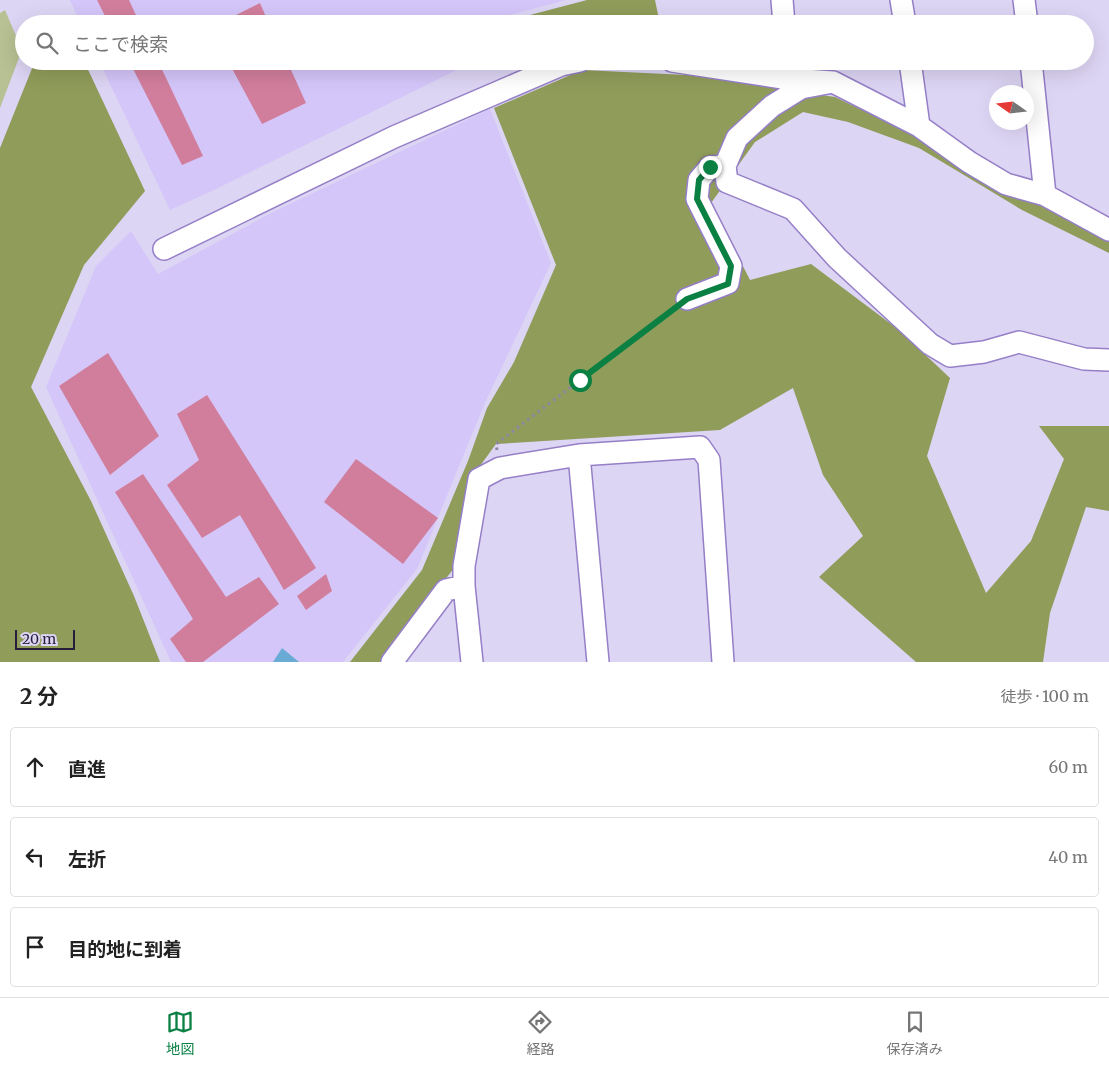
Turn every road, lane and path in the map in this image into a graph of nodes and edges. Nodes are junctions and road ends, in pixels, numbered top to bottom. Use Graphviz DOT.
graph roads {
  1 [pos="782,0"];
  2 [pos="901,0"];
  3 [pos="1024,0"];
  4 [pos="783,15"];
  5 [pos="904,15"];
  6 [pos="1026,15"];
  7 [pos="549,70"];
  8 [pos="788,70"];
  9 [pos="911,70"];
  10 [pos="1032,70"];
  11 [pos="833,82"];
  12 [pos="919,126"];
  13 [pos="725,166"];
  14 [pos="1045,195"];
  15 [pos="1109,230"];
  16 [pos="164,249"];
  17 [pos="687,299"];
  18 [pos="1109,360"];
  19 [pos="579,455"];
  20 [pos="500,468"];
  21 [pos="464,586"];
  22 [pos="392,662"];
  23 [pos="472,662"];
  24 [pos="598,662"];
  25 [pos="723,662"];
  1 -- 4 [label="street"];
  2 -- 5 [label="street"];
  3 -- 6 [label="street"];
  7 -- 16 [label="street"];
  8 -- 11 [label="street"];
  9 -- 12 [label="street"];
  10 -- 14 [label="street"];
  11 -- 12 [label="street"];
  11 -- 13 [label="street"];
  12 -- 14 [label="street"];
  13 -- 17 [label="street"];
  13 -- 18 [label="street"];
  14 -- 15 [label="street"];
  17 -- 20 [label="path"];
  19 -- 20 [label="street"];
  19 -- 24 [label="street"];
  19 -- 25 [label="street"];
  20 -- 21 [label="street"];
  21 -- 22 [label="street"];
  21 -- 23 [label="street"];
}
